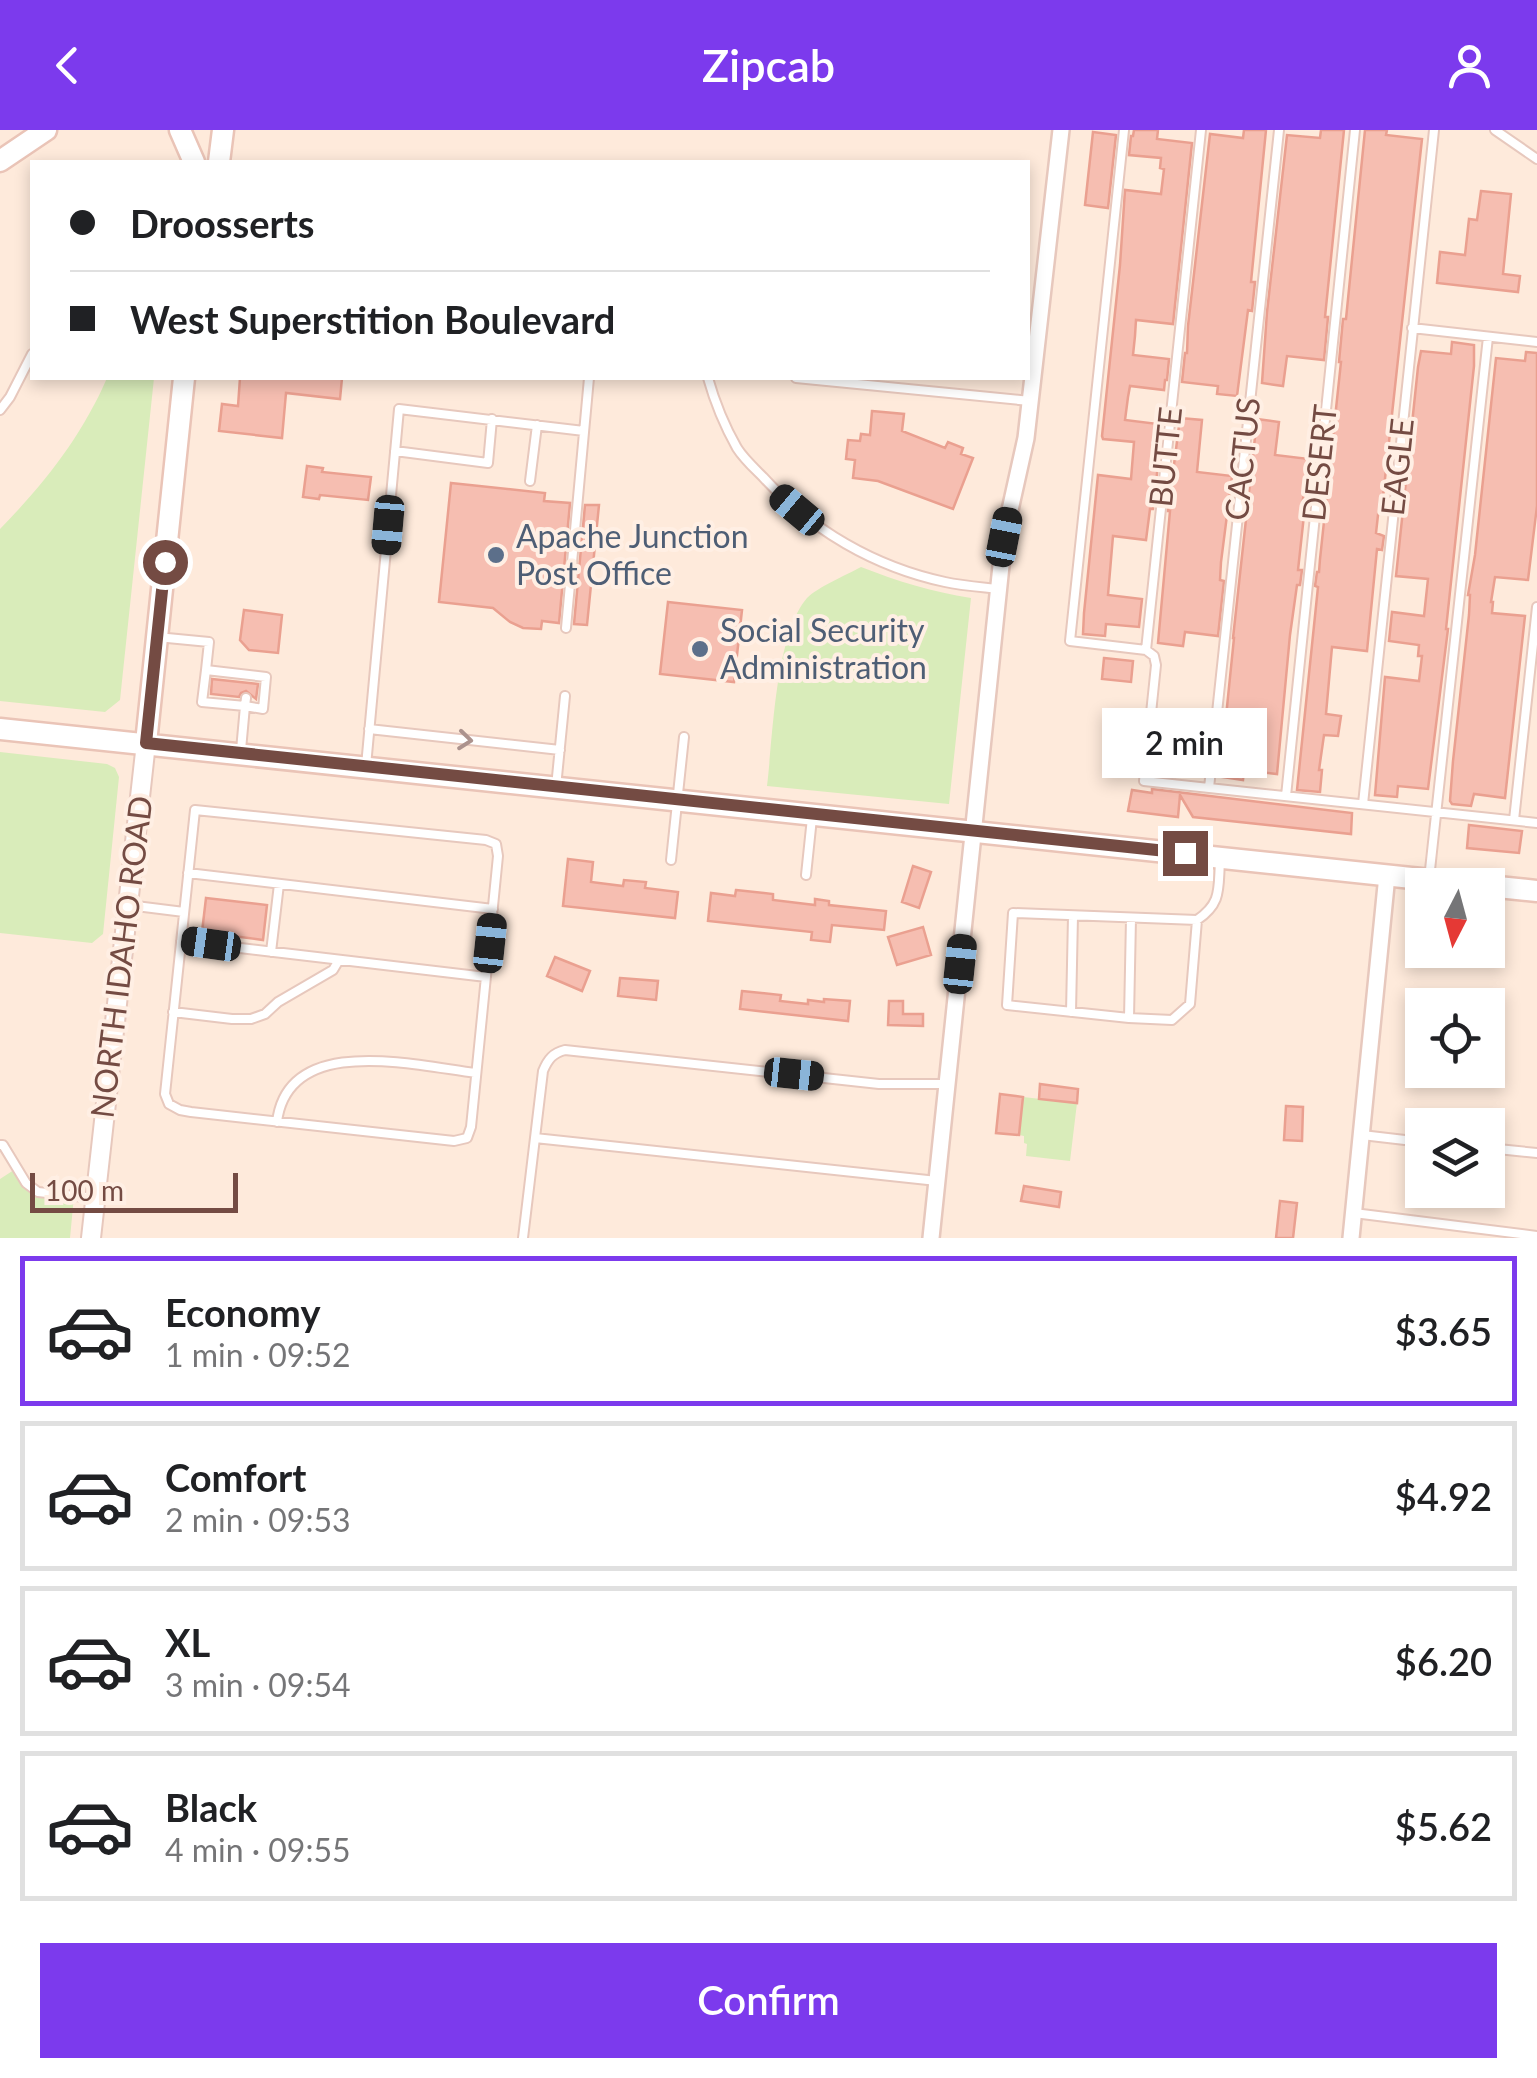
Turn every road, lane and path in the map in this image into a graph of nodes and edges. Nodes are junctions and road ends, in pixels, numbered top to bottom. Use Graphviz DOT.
graph roads {
  1 [pos="46,130"];
  2 [pos="180,130"];
  3 [pos="199,130"];
  4 [pos="223,130"];
  5 [pos="1061,130"];
  6 [pos="1124,130"];
  7 [pos="1201,130"];
  8 [pos="1279,130"];
  9 [pos="1356,130"];
  10 [pos="1434,130"];
  11 [pos="1495,130"];
  12 [pos="1537,159"];
  13 [pos="194,160"];
  14 [pos="195,160"];
  15 [pos="219,160"];
  16 [pos="0,162"];
  17 [pos="1412,328"];
  18 [pos="1488,337"];
  19 [pos="1537,342"];
  20 [pos="1032,354"];
  21 [pos="30,358"];
  22 [pos="184,380"];
  23 [pos="589,380"];
  24 [pos="709,380"];
  25 [pos="816,380"];
  26 [pos="1031,401"];
  27 [pos="0,410"];
  28 [pos="492,419"];
  29 [pos="538,425"];
  30 [pos="584,431"];
  31 [pos="395,451"];
  32 [pos="530,481"];
  33 [pos="998,590"];
  34 [pos="1537,607"];
  35 [pos="566,628"];
  36 [pos="157,638"];
  37 [pos="1146,650"];
  38 [pos="206,670"];
  39 [pos="564,696"];
  40 [pos="245,702"];
  41 [pos="0,729"];
  42 [pos="369,729"];
  43 [pos="684,737"];
  44 [pos="146,743"];
  45 [pos="560,750"];
  46 [pos="240,754"];
  47 [pos="366,767"];
  48 [pos="556,787"];
  49 [pos="1209,788"];
  50 [pos="1286,796"];
  51 [pos="677,800"];
  52 [pos="1363,804"];
  53 [pos="1438,812"];
  54 [pos="813,814"];
  55 [pos="1514,820"];
  56 [pos="1537,823"];
  57 [pos="974,831"];
  58 [pos="1220,857"];
  59 [pos="671,860"];
  60 [pos="1431,868"];
  61 [pos="188,873"];
  62 [pos="806,875"];
  63 [pos="1387,875"];
  64 [pos="1405,877"];
  65 [pos="279,884"];
  66 [pos="1505,888"];
  67 [pos="1537,892"];
  68 [pos="128,905"];
  69 [pos="493,909"];
  70 [pos="184,912"];
  71 [pos="1074,916"];
  72 [pos="1132,918"];
  73 [pos="1197,920"];
  74 [pos="181,940"];
  75 [pos="272,952"];
  76 [pos="339,960"];
  77 [pos="486,976"];
  78 [pos="174,1012"];
  79 [pos="1071,1012"];
  80 [pos="1129,1018"];
  81 [pos="476,1072"];
  82 [pos="947,1084"];
  83 [pos="277,1122"];
  84 [pos="1362,1135"];
  85 [pos="535,1138"];
  86 [pos="1405,1140"];
  87 [pos="0,1145"];
  88 [pos="1505,1150"];
  89 [pos="1537,1153"];
  90 [pos="937,1182"];
  91 [pos="94,1198"];
  92 [pos="1354,1214"];
  93 [pos="1537,1236"];
  94 [pos="91,1238"];
  95 [pos="523,1238"];
  96 [pos="931,1238"];
  97 [pos="1352,1238"];
  1 -- 16 [label="main road"];
  2 -- 13 [label="main road"];
  3 -- 14 [label="main road"];
  4 -- 15 [label="main road"];
  5 -- 20 [label="street"];
  6 -- 37 [label="lane"];
  7 -- 37 [label="lane, BUTTE"];
  8 -- 49 [label="lane, CACTUS"];
  9 -- 50 [label="lane, DESERT"];
  10 -- 17 [label="lane, EAGLE"];
  11 -- 12 [label="lane"];
  17 -- 18 [label="lane"];
  17 -- 52 [label="lane, EAGLE"];
  18 -- 19 [label="lane"];
  18 -- 53 [label="lane"];
  20 -- 26 [label="street"];
  21 -- 27 [label="lane"];
  22 -- 36 [label="main road, NORTH IDAHO ROAD"];
  23 -- 30 [label="lane"];
  24 -- 33 [label="lane"];
  25 -- 26 [label="lane"];
  26 -- 33 [label="street"];
  28 -- 29 [label="lane"];
  28 -- 31 [label="lane"];
  28 -- 31 [label="lane"];
  29 -- 30 [label="lane"];
  29 -- 32 [label="lane"];
  30 -- 35 [label="lane"];
  31 -- 42 [label="lane"];
  33 -- 57 [label="street"];
  34 -- 55 [label="lane"];
  36 -- 38 [label="lane"];
  36 -- 44 [label="main road, NORTH IDAHO ROAD"];
  37 -- 49 [label="lane, BUTTE"];
  38 -- 40 [label="lane"];
  38 -- 40 [label="lane"];
  39 -- 45 [label="lane"];
  40 -- 46 [label="lane"];
  41 -- 44 [label="main road"];
  42 -- 45 [label="lane, one-way"];
  42 -- 47 [label="lane"];
  43 -- 51 [label="lane"];
  44 -- 46 [label="main road"];
  44 -- 68 [label="street, NORTH IDAHO ROAD"];
  45 -- 48 [label="lane"];
  46 -- 47 [label="main road"];
  47 -- 48 [label="main road"];
  48 -- 51 [label="main road"];
  49 -- 50 [label="lane"];
  50 -- 52 [label="lane"];
  51 -- 54 [label="main road"];
  51 -- 59 [label="lane"];
  52 -- 53 [label="lane"];
  53 -- 55 [label="lane"];
  53 -- 60 [label="lane"];
  54 -- 57 [label="main road"];
  54 -- 62 [label="lane"];
  55 -- 56 [label="lane"];
  57 -- 58 [label="main road"];
  57 -- 82 [label="street"];
  58 -- 63 [label="main road"];
  58 -- 73 [label="lane"];
  61 -- 65 [label="lane"];
  61 -- 69 [label="lane"];
  61 -- 70 [label="lane"];
  63 -- 64 [label="main road"];
  63 -- 84 [label="street"];
  65 -- 69 [label="lane"];
  65 -- 75 [label="lane"];
  66 -- 67 [label="main road"];
  68 -- 70 [label="lane"];
  68 -- 91 [label="street, NORTH IDAHO ROAD"];
  69 -- 77 [label="lane"];
  70 -- 74 [label="lane"];
  71 -- 72 [label="lane"];
  71 -- 79 [label="lane"];
  71 -- 79 [label="lane"];
  72 -- 73 [label="lane"];
  72 -- 80 [label="lane"];
  73 -- 80 [label="lane"];
  74 -- 75 [label="lane"];
  74 -- 78 [label="lane"];
  75 -- 76 [label="lane"];
  76 -- 77 [label="lane"];
  76 -- 78 [label="lane"];
  77 -- 81 [label="lane"];
  78 -- 83 [label="lane"];
  79 -- 80 [label="lane"];
  81 -- 83 [label="lane"];
  81 -- 83 [label="lane"];
  82 -- 85 [label="lane"];
  82 -- 90 [label="street"];
  84 -- 86 [label="lane"];
  84 -- 92 [label="street"];
  85 -- 90 [label="lane"];
  85 -- 95 [label="lane"];
  87 -- 91 [label="lane"];
  88 -- 89 [label="lane"];
  90 -- 96 [label="street"];
  91 -- 94 [label="street, NORTH IDAHO ROAD"];
  92 -- 93 [label="lane"];
  92 -- 97 [label="street"];
}
